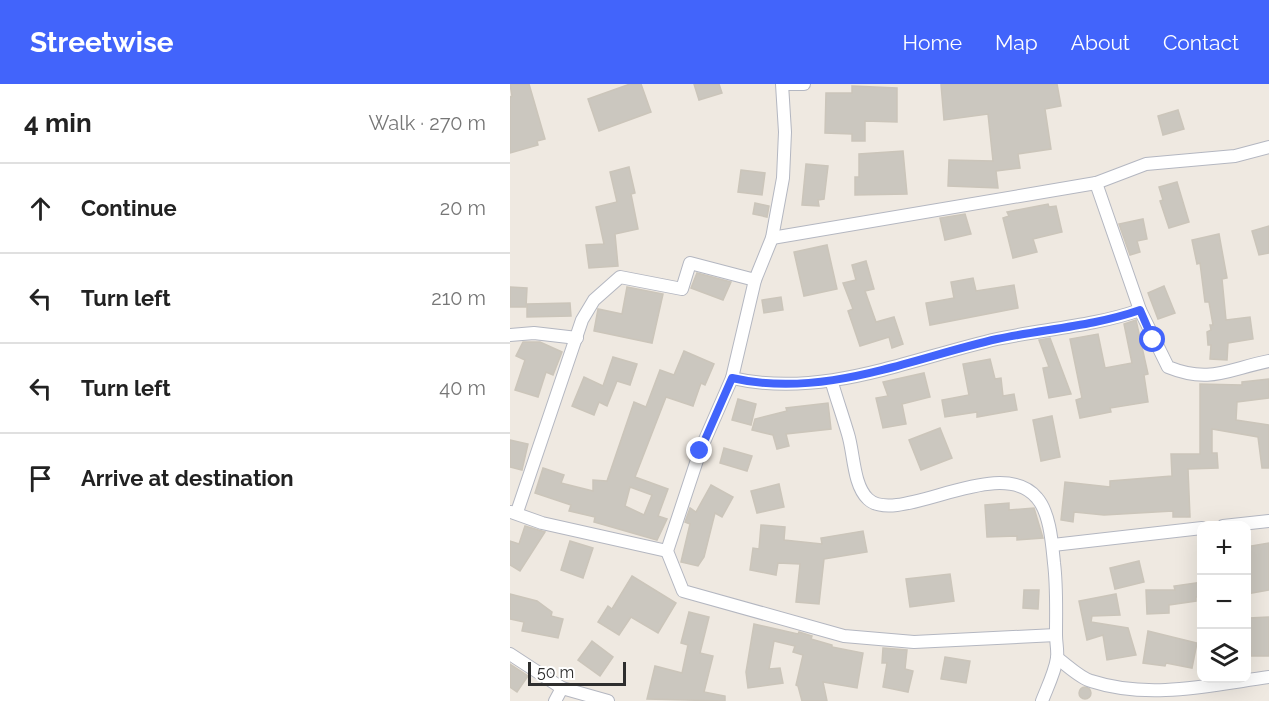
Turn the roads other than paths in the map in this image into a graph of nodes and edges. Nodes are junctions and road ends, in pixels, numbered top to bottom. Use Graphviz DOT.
graph roads {
  1 [pos="782,84"];
  2 [pos="786,84"];
  3 [pos="804,84"];
  4 [pos="1269,147"];
  5 [pos="1096,183"];
  6 [pos="771,238"];
  7 [pos="755,280"];
  8 [pos="1140,310"];
  9 [pos="510,335"];
  10 [pos="577,338"];
  11 [pos="1269,361"];
  12 [pos="732,378"];
  13 [pos="831,382"];
  14 [pos="513,512"];
  15 [pos="1269,521"];
  16 [pos="1251,523"];
  17 [pos="1197,529"];
  18 [pos="1053,545"];
  19 [pos="667,551"];
  20 [pos="1056,635"];
  21 [pos="510,654"];
  22 [pos="1057,658"];
  23 [pos="1269,677"];
  24 [pos="562,687"];
  25 [pos="555,701"];
  26 [pos="608,701"];
  27 [pos="1042,701"];
  1 -- 6 [label="street"];
  2 -- 3 [label="street"];
  4 -- 5 [label="street"];
  5 -- 6 [label="street"];
  5 -- 8 [label="street"];
  6 -- 7 [label="street"];
  7 -- 10 [label="street"];
  7 -- 12 [label="street"];
  8 -- 11 [label="street"];
  8 -- 13 [label="street"];
  9 -- 10 [label="street"];
  10 -- 14 [label="street"];
  12 -- 13 [label="street"];
  12 -- 19 [label="street"];
  13 -- 18 [label="street"];
  14 -- 19 [label="street"];
  15 -- 16 [label="street"];
  17 -- 18 [label="street"];
  18 -- 20 [label="street"];
  19 -- 20 [label="street"];
  20 -- 22 [label="street"];
  21 -- 24 [label="street"];
  22 -- 23 [label="street"];
  22 -- 27 [label="street"];
  24 -- 25 [label="street"];
  24 -- 26 [label="street"];
}
